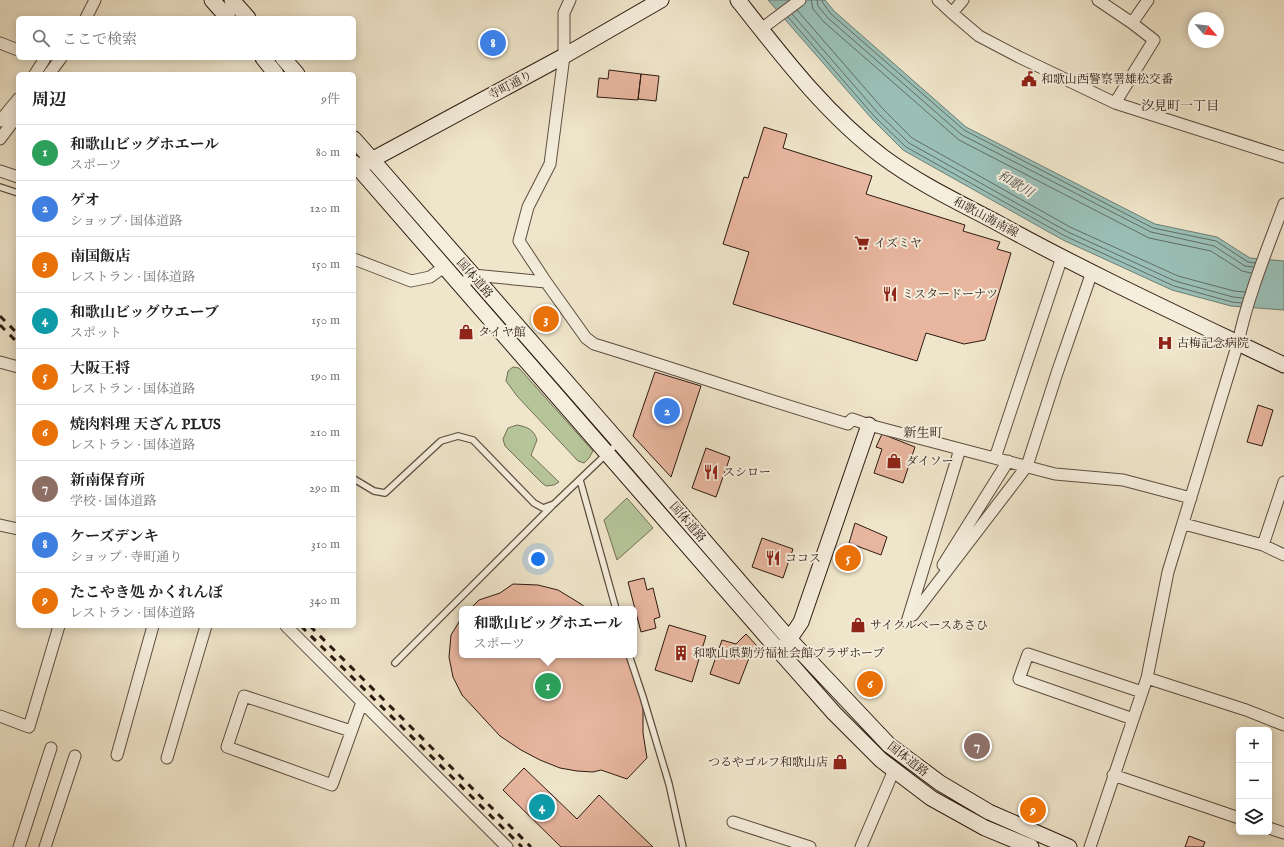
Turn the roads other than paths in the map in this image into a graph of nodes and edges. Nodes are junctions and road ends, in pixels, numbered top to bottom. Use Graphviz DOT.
graph roads {
  1 [pos="95,0"];
  2 [pos="212,0"];
  3 [pos="232,0"];
  4 [pos="570,0"];
  5 [pos="661,0"];
  6 [pos="738,0"];
  7 [pos="800,0"];
  8 [pos="938,0"];
  9 [pos="963,0"];
  10 [pos="1098,0"];
  11 [pos="1148,0"];
  12 [pos="952,13"];
  13 [pos="87,16"];
  14 [pos="226,16"];
  15 [pos="246,16"];
  16 [pos="1132,23"];
  17 [pos="765,25"];
  18 [pos="0,43"];
  19 [pos="16,49"];
  20 [pos="564,56"];
  21 [pos="42,60"];
  22 [pos="60,60"];
  23 [pos="285,60"];
  24 [pos="36,72"];
  25 [pos="50,72"];
  26 [pos="295,72"];
  27 [pos="16,101"];
  28 [pos="1115,103"];
  29 [pos="16,118"];
  30 [pos="0,121"];
  31 [pos="0,139"];
  32 [pos="356,141"];
  33 [pos="1284,157"];
  34 [pos="372,160"];
  35 [pos="356,165"];
  36 [pos="0,171"];
  37 [pos="16,176"];
  38 [pos="0,187"];
  39 [pos="16,192"];
  40 [pos="1284,204"];
  41 [pos="1062,257"];
  42 [pos="356,260"];
  43 [pos="444,267"];
  44 [pos="1092,272"];
  45 [pos="473,275"];
  46 [pos="546,282"];
  47 [pos="461,286"];
  48 [pos="1238,343"];
  49 [pos="0,362"];
  50 [pos="1284,365"];
  51 [pos="16,366"];
  52 [pos="869,425"];
  53 [pos="618,442"];
  54 [pos="960,449"];
  55 [pos="607,454"];
  56 [pos="995,458"];
  57 [pos="1008,461"];
  58 [pos="1027,466"];
  59 [pos="356,480"];
  60 [pos="580,480"];
  61 [pos="1284,482"];
  62 [pos="1191,498"];
  63 [pos="554,504"];
  64 [pos="1184,524"];
  65 [pos="0,525"];
  66 [pos="16,529"];
  67 [pos="1263,545"];
  68 [pos="1284,554"];
  69 [pos="615,606"];
  70 [pos="907,622"];
  71 [pos="58,628"];
  72 [pos="153,628"];
  73 [pos="205,628"];
  74 [pos="288,628"];
  75 [pos="790,640"];
  76 [pos="780,652"];
  77 [pos="630,658"];
  78 [pos="395,663"];
  79 [pos="1147,678"];
  80 [pos="1142,692"];
  81 [pos="362,702"];
  82 [pos="0,716"];
  83 [pos="1132,719"];
  84 [pos="1284,725"];
  85 [pos="351,731"];
  86 [pos="51,748"];
  87 [pos="117,755"];
  88 [pos="75,756"];
  89 [pos="167,758"];
  90 [pos="894,770"];
  91 [pos="1113,776"];
  92 [pos="1236,817"];
  93 [pos="733,822"];
  94 [pos="1272,829"];
  95 [pos="1284,833"];
  96 [pos="19,847"];
  97 [pos="45,847"];
  98 [pos="507,847"];
  99 [pos="683,847"];
  100 [pos="810,847"];
  101 [pos="860,847"];
  102 [pos="1031,847"];
  103 [pos="1069,847"];
  104 [pos="1090,847"];
  1 -- 13 [label="street"];
  2 -- 14 [label="street"];
  3 -- 15 [label="street"];
  4 -- 20 [label="street"];
  5 -- 20 [label="street, 寺町通り"];
  6 -- 17 [label="street, 和歌山海南線"];
  7 -- 17 [label="street"];
  8 -- 12 [label="street"];
  9 -- 12 [label="street"];
  10 -- 16 [label="street"];
  11 -- 16 [label="street"];
  12 -- 28 [label="street"];
  16 -- 28 [label="street"];
  17 -- 41 [label="street, 和歌山海南線"];
  18 -- 19 [label="street"];
  20 -- 34 [label="street, 寺町通り"];
  20 -- 46 [label="street"];
  21 -- 24 [label="street"];
  22 -- 25 [label="street"];
  23 -- 26 [label="street"];
  27 -- 30 [label="street"];
  28 -- 33 [label="street"];
  29 -- 31 [label="street"];
  32 -- 34 [label="street, 国体道路"];
  34 -- 35 [label="street, 寺町通り"];
  34 -- 45 [label="street, 国体道路"];
  35 -- 43 [label="street, 国体道路"];
  36 -- 37 [label="street"];
  38 -- 39 [label="lane"];
  40 -- 48 [label="street"];
  41 -- 44 [label="street, 和歌山海南線"];
  41 -- 56 [label="street"];
  42 -- 43 [label="street"];
  43 -- 47 [label="street, 国体道路"];
  44 -- 48 [label="street, 和歌山海南線"];
  44 -- 58 [label="street"];
  45 -- 46 [label="street"];
  45 -- 47 [label="street"];
  45 -- 53 [label="street, 国体道路"];
  46 -- 52 [label="street"];
  47 -- 55 [label="street, 国体道路"];
  48 -- 50 [label="street, 和歌山海南線"];
  48 -- 62 [label="street"];
  49 -- 51 [label="street"];
  52 -- 54 [label="street"];
  52 -- 75 [label="street"];
  53 -- 55 [label="lane"];
  53 -- 75 [label="street, 国体道路"];
  54 -- 56 [label="street"];
  54 -- 70 [label="street"];
  55 -- 60 [label="lane"];
  55 -- 76 [label="street, 国体道路"];
  56 -- 57 [label="street"];
  57 -- 58 [label="street"];
  57 -- 70 [label="street"];
  58 -- 62 [label="street"];
  58 -- 70 [label="street"];
  59 -- 63 [label="lane"];
  60 -- 63 [label="lane"];
  60 -- 69 [label="lane"];
  61 -- 67 [label="street"];
  62 -- 64 [label="street"];
  63 -- 78 [label="lane"];
  64 -- 67 [label="street"];
  64 -- 79 [label="street"];
  65 -- 66 [label="street"];
  67 -- 68 [label="street"];
  71 -- 82 [label="street"];
  72 -- 87 [label="street"];
  73 -- 89 [label="street"];
  74 -- 81 [label="street"];
  75 -- 76 [label="street"];
  75 -- 103 [label="street, 国体道路"];
  76 -- 90 [label="street, 国体道路"];
  77 -- 99 [label="lane"];
  79 -- 80 [label="street"];
  79 -- 84 [label="street"];
  80 -- 83 [label="street"];
  80 -- 83 [label="street"];
  81 -- 85 [label="street"];
  81 -- 98 [label="street"];
  83 -- 91 [label="street"];
  85 -- 85 [label="street"];
  86 -- 96 [label="street"];
  88 -- 97 [label="street"];
  90 -- 101 [label="street"];
  90 -- 102 [label="street, 国体道路"];
  91 -- 92 [label="street"];
  91 -- 104 [label="street"];
  93 -- 100 [label="street"];
  94 -- 95 [label="street"];
}
